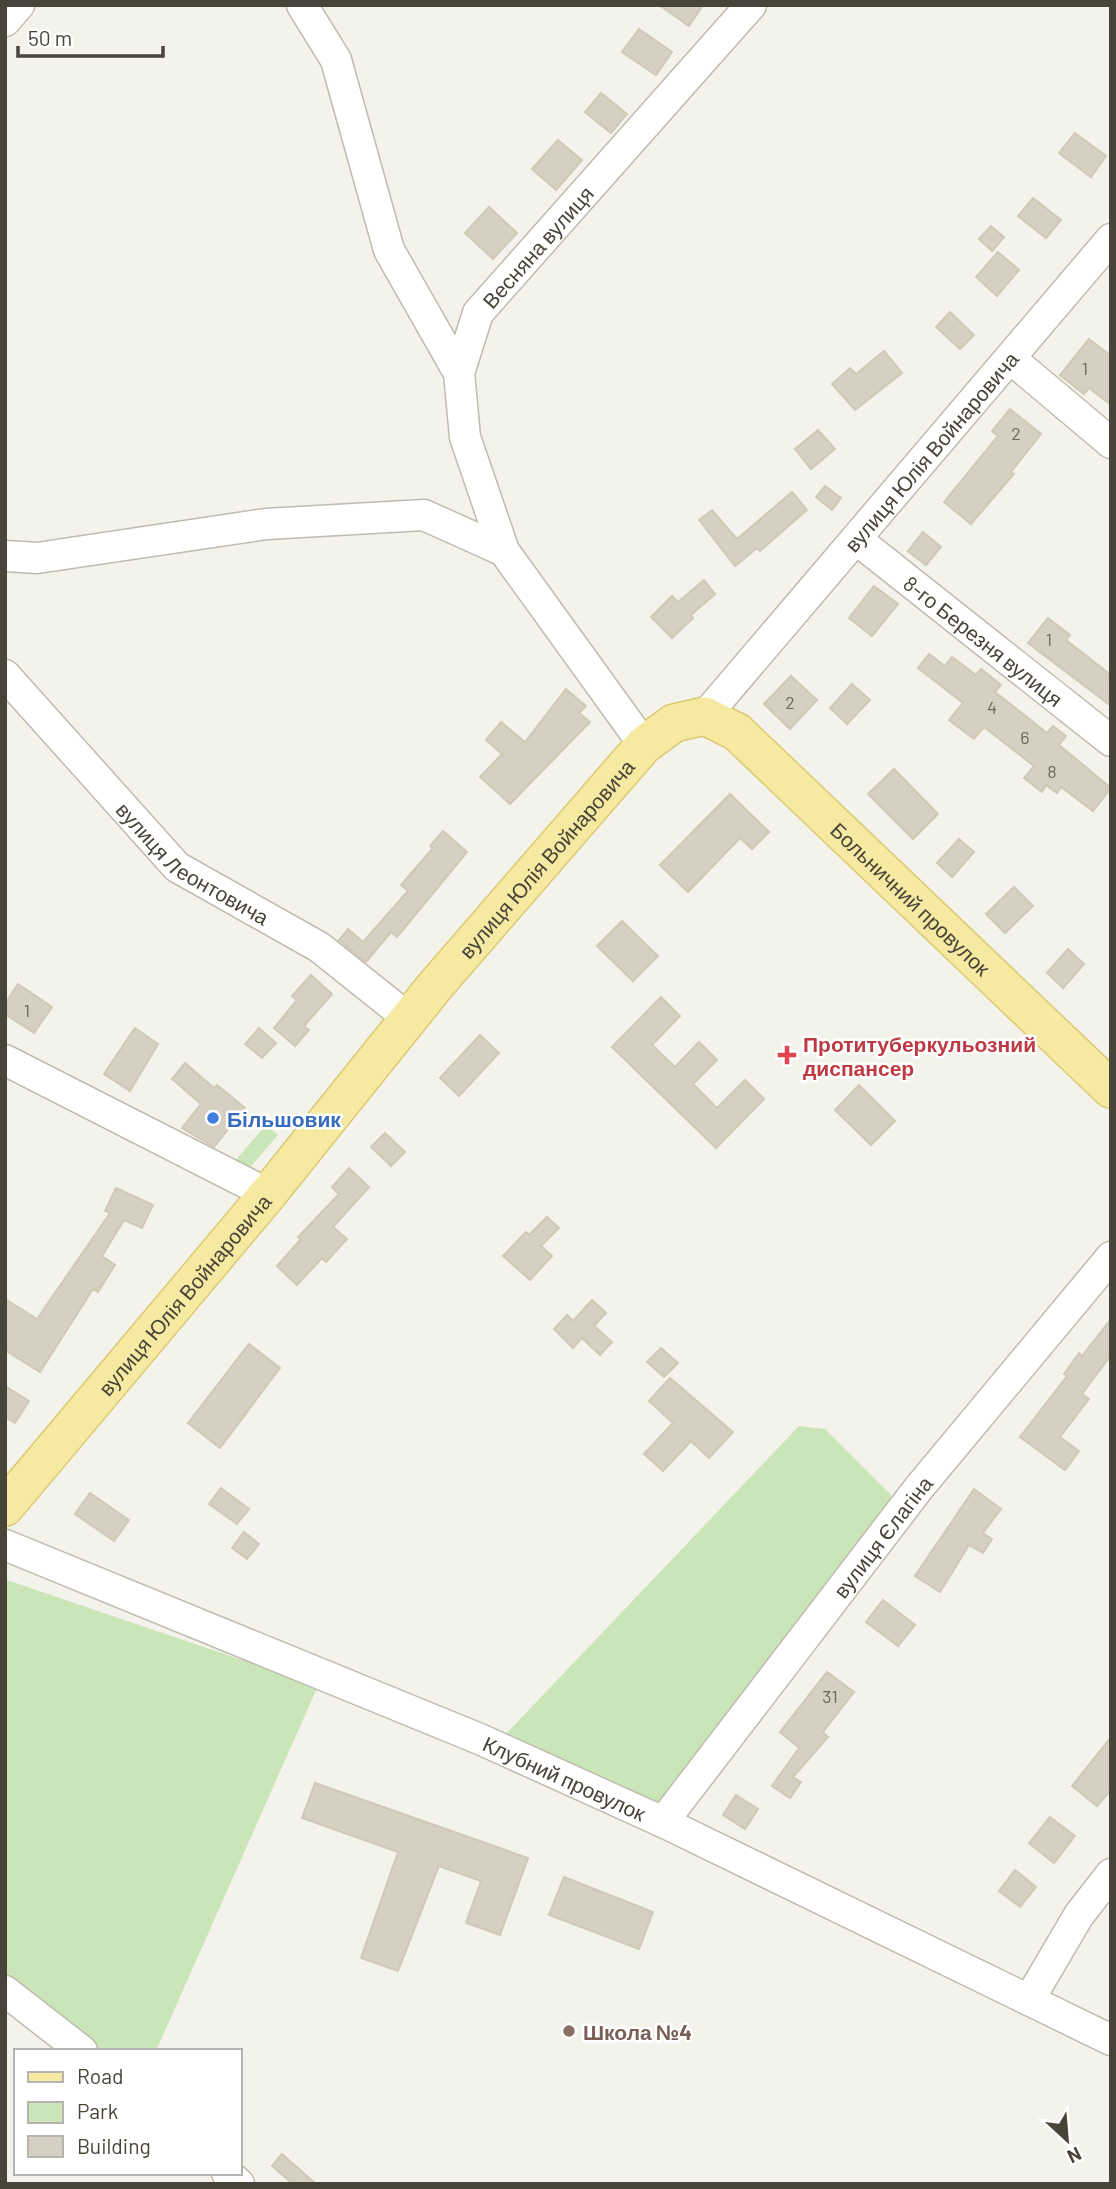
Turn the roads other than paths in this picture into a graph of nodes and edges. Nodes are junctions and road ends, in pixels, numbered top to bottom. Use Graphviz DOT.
graph roads {
  1 [pos="19,5"];
  2 [pos="302,5"];
  3 [pos="751,5"];
  4 [pos="5,20"];
  5 [pos="1111,239"];
  6 [pos="1010,358"];
  7 [pos="458,373"];
  8 [pos="1111,443"];
  9 [pos="856,539"];
  10 [pos="504,551"];
  11 [pos="5,556"];
  12 [pos="5,676"];
  13 [pos="705,716"];
  14 [pos="1111,741"];
  15 [pos="645,745"];
  16 [pos="408,1017"];
  17 [pos="5,1059"];
  18 [pos="1111,1089"];
  19 [pos="268,1194"];
  20 [pos="1111,1257"];
  21 [pos="5,1507"];
  22 [pos="5,1545"];
  23 [pos="663,1822"];
  24 [pos="1111,1874"];
  25 [pos="5,1991"];
  26 [pos="1029,2000"];
  27 [pos="1111,2040"];
  28 [pos="79,2049"];
  1 -- 4 [label="street"];
  2 -- 7 [label="street"];
  3 -- 7 [label="street, Весняна вулиця"];
  5 -- 6 [label="street, вулиця Юлія Войнаровича"];
  6 -- 8 [label="street"];
  6 -- 9 [label="street, вулиця Юлія Войнаровича"];
  7 -- 10 [label="street, Весняна вулиця"];
  9 -- 13 [label="street, вулиця Юлія Войнаровича"];
  9 -- 14 [label="street, 8-го Березня вулиця"];
  10 -- 11 [label="street"];
  10 -- 15 [label="street, Весняна вулиця"];
  12 -- 16 [label="street, вулиця Леонтовича"];
  13 -- 15 [label="main road, вулиця Юлія Войнаровича"];
  13 -- 18 [label="main road, Больничний провулок"];
  15 -- 16 [label="main road, вулиця Юлія Войнаровича"];
  16 -- 19 [label="main road, вулиця Юлія Войнаровича"];
  17 -- 19 [label="street"];
  19 -- 21 [label="main road, вулиця Юлія Войнаровича"];
  20 -- 23 [label="street, вулиця Єлагіна"];
  22 -- 23 [label="street, Клубний провулок"];
  23 -- 26 [label="street, Клубний провулок"];
  24 -- 26 [label="street"];
  25 -- 28 [label="street"];
  26 -- 27 [label="street, Клубний провулок"];
}
